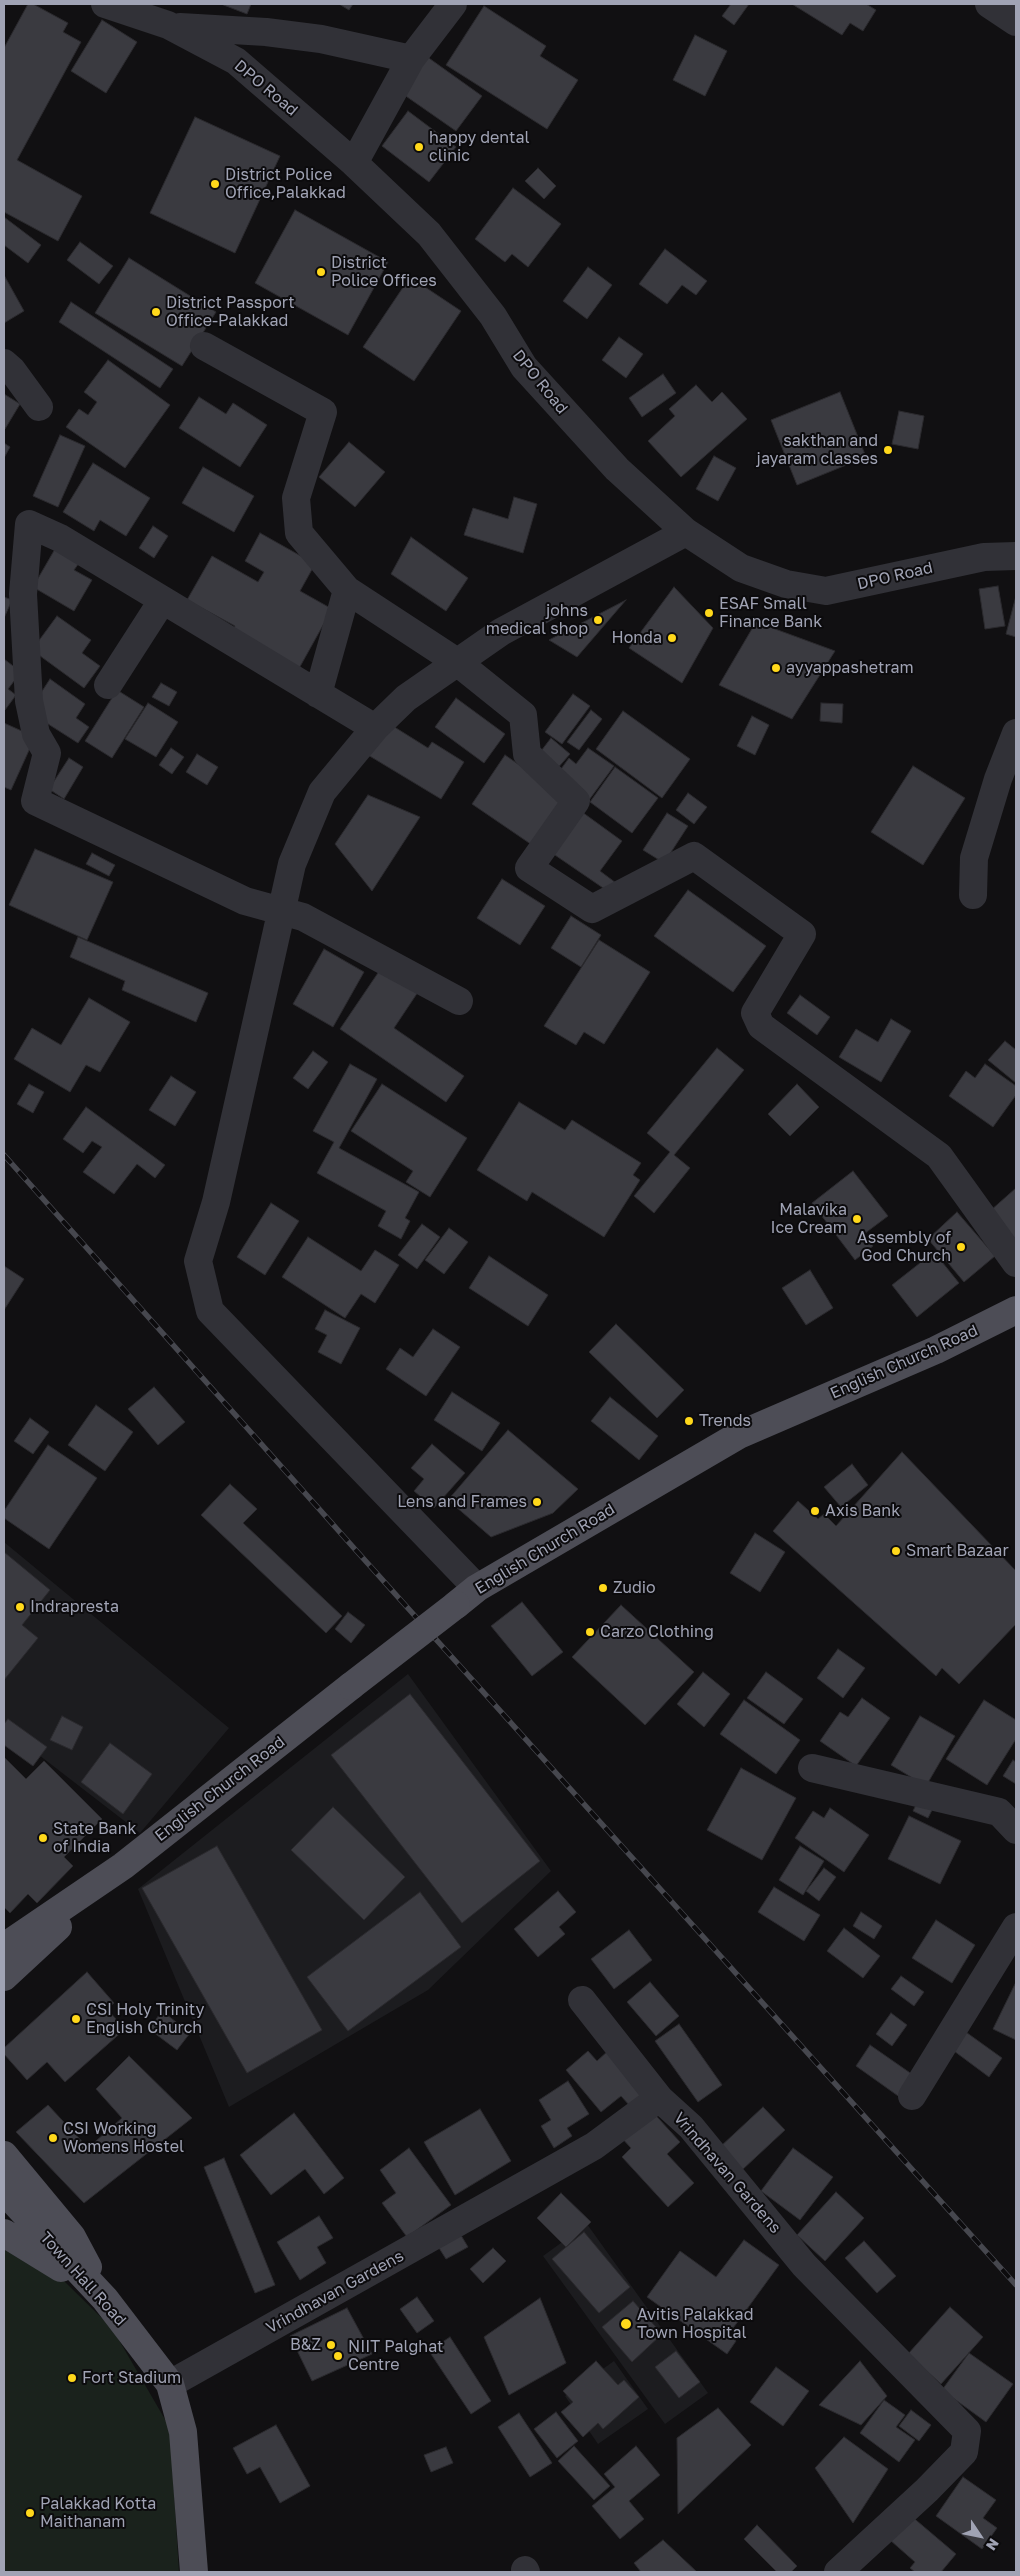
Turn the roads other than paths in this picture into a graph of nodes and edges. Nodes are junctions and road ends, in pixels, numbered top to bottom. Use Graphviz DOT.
graph roads {
  1 [pos="105,4"];
  2 [pos="453,4"];
  3 [pos="989,4"];
  4 [pos="1016,22"];
  5 [pos="168,25"];
  6 [pos="411,59"];
  7 [pos="354,163"];
  8 [pos="204,346"];
  9 [pos="4,363"];
  10 [pos="39,407"];
  11 [pos="686,532"];
  12 [pos="1016,556"];
  13 [pos="348,590"];
  14 [pos="162,601"];
  15 [pos="445,655"];
  16 [pos="108,685"];
  17 [pos="318,694"];
  18 [pos="374,728"];
  19 [pos="1016,733"];
  20 [pos="973,896"];
  21 [pos="266,906"];
  22 [pos="459,1001"];
  23 [pos="1016,1263"];
  24 [pos="1016,1310"];
  25 [pos="477,1588"];
  26 [pos="812,1768"];
  27 [pos="1016,1830"];
  28 [pos="123,1866"];
  29 [pos="1016,1927"];
  30 [pos="4,1947"];
  31 [pos="4,1977"];
  32 [pos="582,2000"];
  33 [pos="912,2096"];
  34 [pos="659,2098"];
  35 [pos="4,2155"];
  36 [pos="4,2191"];
  37 [pos="4,2233"];
  38 [pos="105,2299"];
  39 [pos="170,2384"];
  40 [pos="194,2572"];
  41 [pos="838,2572"];
  1 -- 5 [label="street, DPO Road"];
  2 -- 6 [label="street"];
  3 -- 4 [label="street"];
  5 -- 6 [label="street"];
  5 -- 7 [label="street, DPO Road"];
  6 -- 7 [label="street"];
  7 -- 11 [label="street, DPO Road"];
  8 -- 13 [label="street"];
  9 -- 10 [label="street"];
  11 -- 12 [label="street, DPO Road"];
  11 -- 15 [label="street"];
  13 -- 15 [label="street"];
  13 -- 17 [label="street"];
  14 -- 16 [label="street"];
  14 -- 17 [label="street"];
  14 -- 21 [label="street"];
  15 -- 18 [label="street"];
  15 -- 23 [label="street"];
  17 -- 18 [label="street"];
  18 -- 21 [label="street"];
  19 -- 20 [label="street"];
  21 -- 22 [label="street"];
  21 -- 25 [label="street"];
  24 -- 25 [label="main road, English Church Road"];
  25 -- 28 [label="main road, English Church Road, bridge"];
  26 -- 27 [label="street"];
  28 -- 30 [label="main road, English Church Road"];
  28 -- 31 [label="main road, English Church Road"];
  29 -- 33 [label="street"];
  32 -- 34 [label="street"];
  34 -- 39 [label="street, Vrindhavan Gardens"];
  34 -- 41 [label="street, Vrindhavan Gardens"];
  35 -- 38 [label="main road"];
  36 -- 38 [label="main road, Town Hall Road"];
  37 -- 38 [label="main road"];
  38 -- 39 [label="main road, Town Hall Road"];
  39 -- 40 [label="main road, Town Hall Road"];
}
